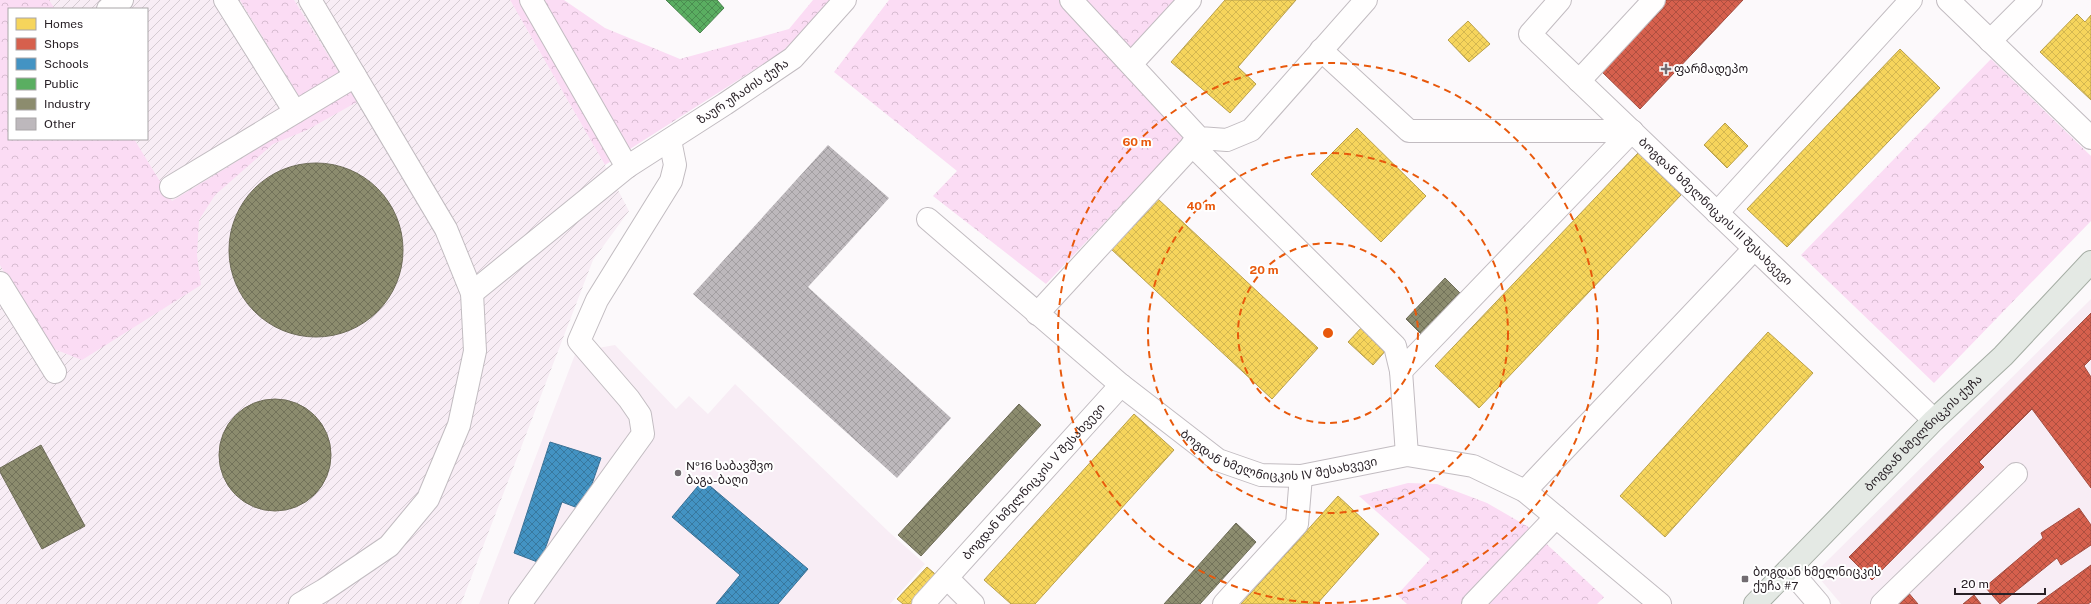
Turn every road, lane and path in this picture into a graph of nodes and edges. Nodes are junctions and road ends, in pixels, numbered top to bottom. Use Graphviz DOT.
graph roads {
  1 [pos="122,0"];
  2 [pos="225,0"];
  3 [pos="310,0"];
  4 [pos="531,0"];
  5 [pos="845,0"];
  6 [pos="1070,0"];
  7 [pos="1190,0"];
  8 [pos="1366,0"];
  9 [pos="1560,0"];
  10 [pos="1654,0"];
  11 [pos="1911,0"];
  12 [pos="1948,0"];
  13 [pos="2031,0"];
  14 [pos="110,8"];
  15 [pos="1990,41"];
  16 [pos="1321,50"];
  17 [pos="1130,64"];
  18 [pos="355,76"];
  19 [pos="1579,81"];
  20 [pos="295,112"];
  21 [pos="1632,131"];
  22 [pos="2091,138"];
  23 [pos="670,140"];
  24 [pos="1196,142"];
  25 [pos="627,167"];
  26 [pos="171,187"];
  27 [pos="1717,213"];
  28 [pos="928,219"];
  29 [pos="1754,249"];
  30 [pos="2091,262"];
  31 [pos="0,283"];
  32 [pos="472,293"];
  33 [pos="1037,314"];
  34 [pos="1402,371"];
  35 [pos="55,372"];
  36 [pos="1121,385"];
  37 [pos="1934,420"];
  38 [pos="1407,455"];
  39 [pos="2016,474"];
  40 [pos="1301,476"];
  41 [pos="1525,491"];
  42 [pos="1556,517"];
  43 [pos="1789,569"];
  44 [pos="947,578"];
  45 [pos="300,604"];
  46 [pos="520,604"];
  47 [pos="923,604"];
  48 [pos="974,604"];
  49 [pos="1224,604"];
  50 [pos="1473,604"];
  51 [pos="1660,604"];
  52 [pos="1755,604"];
  53 [pos="1819,604"];
  54 [pos="1882,604"];
  1 -- 14 [label="street"];
  2 -- 20 [label="street"];
  3 -- 18 [label="street"];
  4 -- 25 [label="street"];
  5 -- 23 [label="street, ზაურ უჩაძის ქუჩა"];
  6 -- 17 [label="street"];
  7 -- 17 [label="street"];
  8 -- 16 [label="street"];
  9 -- 19 [label="street, ბოგდან ხმელნიცკის III შესახვევი"];
  10 -- 19 [label="street"];
  11 -- 27 [label="street"];
  12 -- 15 [label="street"];
  13 -- 15 [label="street"];
  15 -- 22 [label="street"];
  16 -- 21 [label="street"];
  16 -- 24 [label="street"];
  17 -- 24 [label="street"];
  18 -- 20 [label="street"];
  18 -- 32 [label="street"];
  19 -- 21 [label="street, ბოგდან ხმელნიცკის III შესახვევი"];
  20 -- 26 [label="street"];
  21 -- 27 [label="street, ბოგდან ხმელნიცკის III შესახვევი"];
  21 -- 34 [label="street"];
  23 -- 25 [label="street, ზაურ უჩაძის ქუჩა"];
  23 -- 46 [label="street"];
  24 -- 33 [label="street"];
  24 -- 34 [label="street"];
  25 -- 32 [label="street, ზაურ უჩაძის ქუჩა"];
  27 -- 29 [label="street, ბოგდან ხმელნიცკის III შესახვევი"];
  28 -- 33 [label="street, ბოგდან ხმელნიცკის IV შესახვევი"];
  29 -- 37 [label="street, ბოგდან ხმელნიცკის III შესახვევი"];
  29 -- 41 [label="street"];
  30 -- 37 [label="main road, ბოგდან ხმელნიცკის ქუჩა"];
  31 -- 35 [label="street"];
  32 -- 45 [label="street"];
  33 -- 36 [label="street, ბოგდან ხმელნიცკის IV შესახვევი"];
  34 -- 38 [label="street"];
  36 -- 40 [label="street, ბოგდან ხმელნიცკის IV შესახვევი"];
  36 -- 44 [label="street, ბოგდან ხმელნიცკის V შესახვევი"];
  37 -- 43 [label="main road, ბოგდან ხმელნიცკის ქუჩა"];
  38 -- 40 [label="street, ბოგდან ხმელნიცკის IV შესახვევი"];
  38 -- 41 [label="street, ბოგდან ხმელნიცკის IV შესახვევი"];
  39 -- 54 [label="street"];
  40 -- 49 [label="street"];
  41 -- 42 [label="street, ბოგდან ხმელნიცკის IV შესახვევი"];
  42 -- 50 [label="street"];
  42 -- 51 [label="street, ბოგდან ხმელნიცკის IV შესახვევი"];
  43 -- 52 [label="main road, ბოგდან ხმელნიცკის ქუჩა"];
  43 -- 53 [label="street"];
  44 -- 47 [label="street, ბოგდან ხმელნიცკის V შესახვევი"];
  44 -- 48 [label="street"];
}
